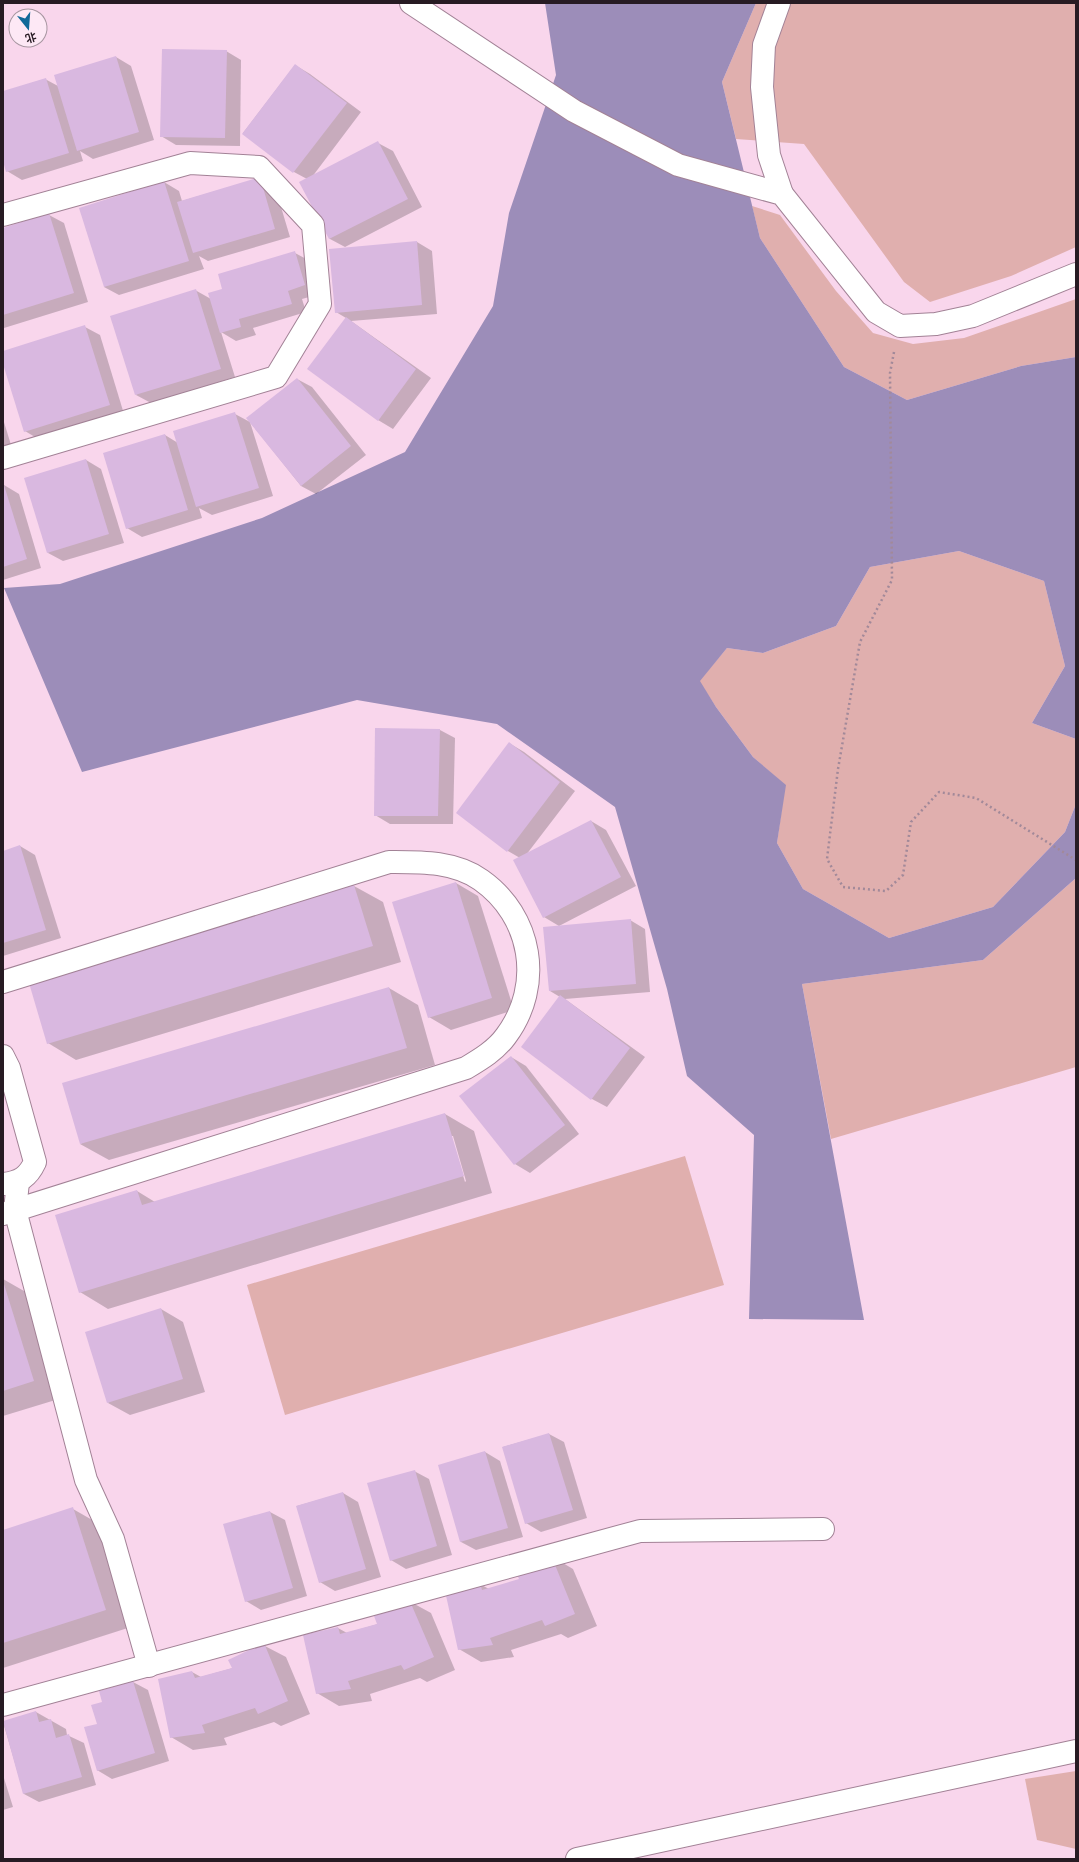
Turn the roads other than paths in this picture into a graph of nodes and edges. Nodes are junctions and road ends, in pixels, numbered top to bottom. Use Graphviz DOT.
graph roads {
  1 [pos="411,3"];
  2 [pos="779,3"];
  3 [pos="782,194"];
  4 [pos="3,215"];
  5 [pos="1076,274"];
  6 [pos="3,458"];
  7 [pos="3,982"];
  8 [pos="3,1056"];
  9 [pos="10,1183"];
  10 [pos="9,1212"];
  11 [pos="823,1529"];
  12 [pos="149,1666"];
  13 [pos="3,1705"];
  14 [pos="1076,1751"];
  15 [pos="577,1859"];
  1 -- 3 [label="street"];
  2 -- 3 [label="street"];
  3 -- 5 [label="street"];
  4 -- 6 [label="street"];
  7 -- 10 [label="street"];
  8 -- 9 [label="street"];
  9 -- 10 [label="street"];
  10 -- 12 [label="street"];
  11 -- 12 [label="street"];
  12 -- 13 [label="street"];
  14 -- 15 [label="street"];
}
